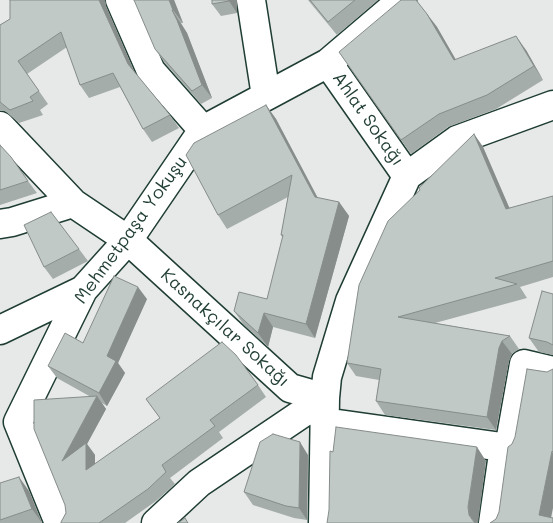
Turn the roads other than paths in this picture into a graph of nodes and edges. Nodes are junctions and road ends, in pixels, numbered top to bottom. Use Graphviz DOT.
graph roads {
  1 [pos="120,0"];
  2 [pos="251,0"];
  3 [pos="402,0"];
  4 [pos="328,63"];
  5 [pos="266,96"];
  6 [pos="553,105"];
  7 [pos="0,126"];
  8 [pos="203,130"];
  9 [pos="407,176"];
  10 [pos="73,204"];
  11 [pos="0,224"];
  12 [pos="128,240"];
  13 [pos="83,290"];
  14 [pos="0,330"];
  15 [pos="553,371"];
  16 [pos="325,410"];
  17 [pos="504,447"];
  18 [pos="59,523"];
  19 [pos="156,523"];
  20 [pos="323,523"];
  21 [pos="493,523"];
  1 -- 8 [label="street"];
  2 -- 5 [label="street"];
  3 -- 4 [label="street, Mehmetpaşa Yokuşu"];
  4 -- 5 [label="street, Mehmetpaşa Yokuşu"];
  4 -- 9 [label="street, Ahlat Sokağı"];
  5 -- 8 [label="street, Mehmetpaşa Yokuşu"];
  6 -- 9 [label="street"];
  7 -- 10 [label="street, Kasnakçılar Sokağı"];
  8 -- 12 [label="street, Mehmetpaşa Yokuşu"];
  9 -- 16 [label="street"];
  10 -- 11 [label="street"];
  10 -- 12 [label="street, Kasnakçılar Sokağı"];
  12 -- 13 [label="street, Mehmetpaşa Yokuşu"];
  12 -- 16 [label="street, Kasnakçılar Sokağı"];
  13 -- 14 [label="street"];
  13 -- 18 [label="street, Mehmetpaşa Yokuşu"];
  15 -- 17 [label="street"];
  16 -- 17 [label="street, Kasnakçılar Sokağı"];
  16 -- 19 [label="street"];
  16 -- 20 [label="street"];
  17 -- 21 [label="street"];
}
